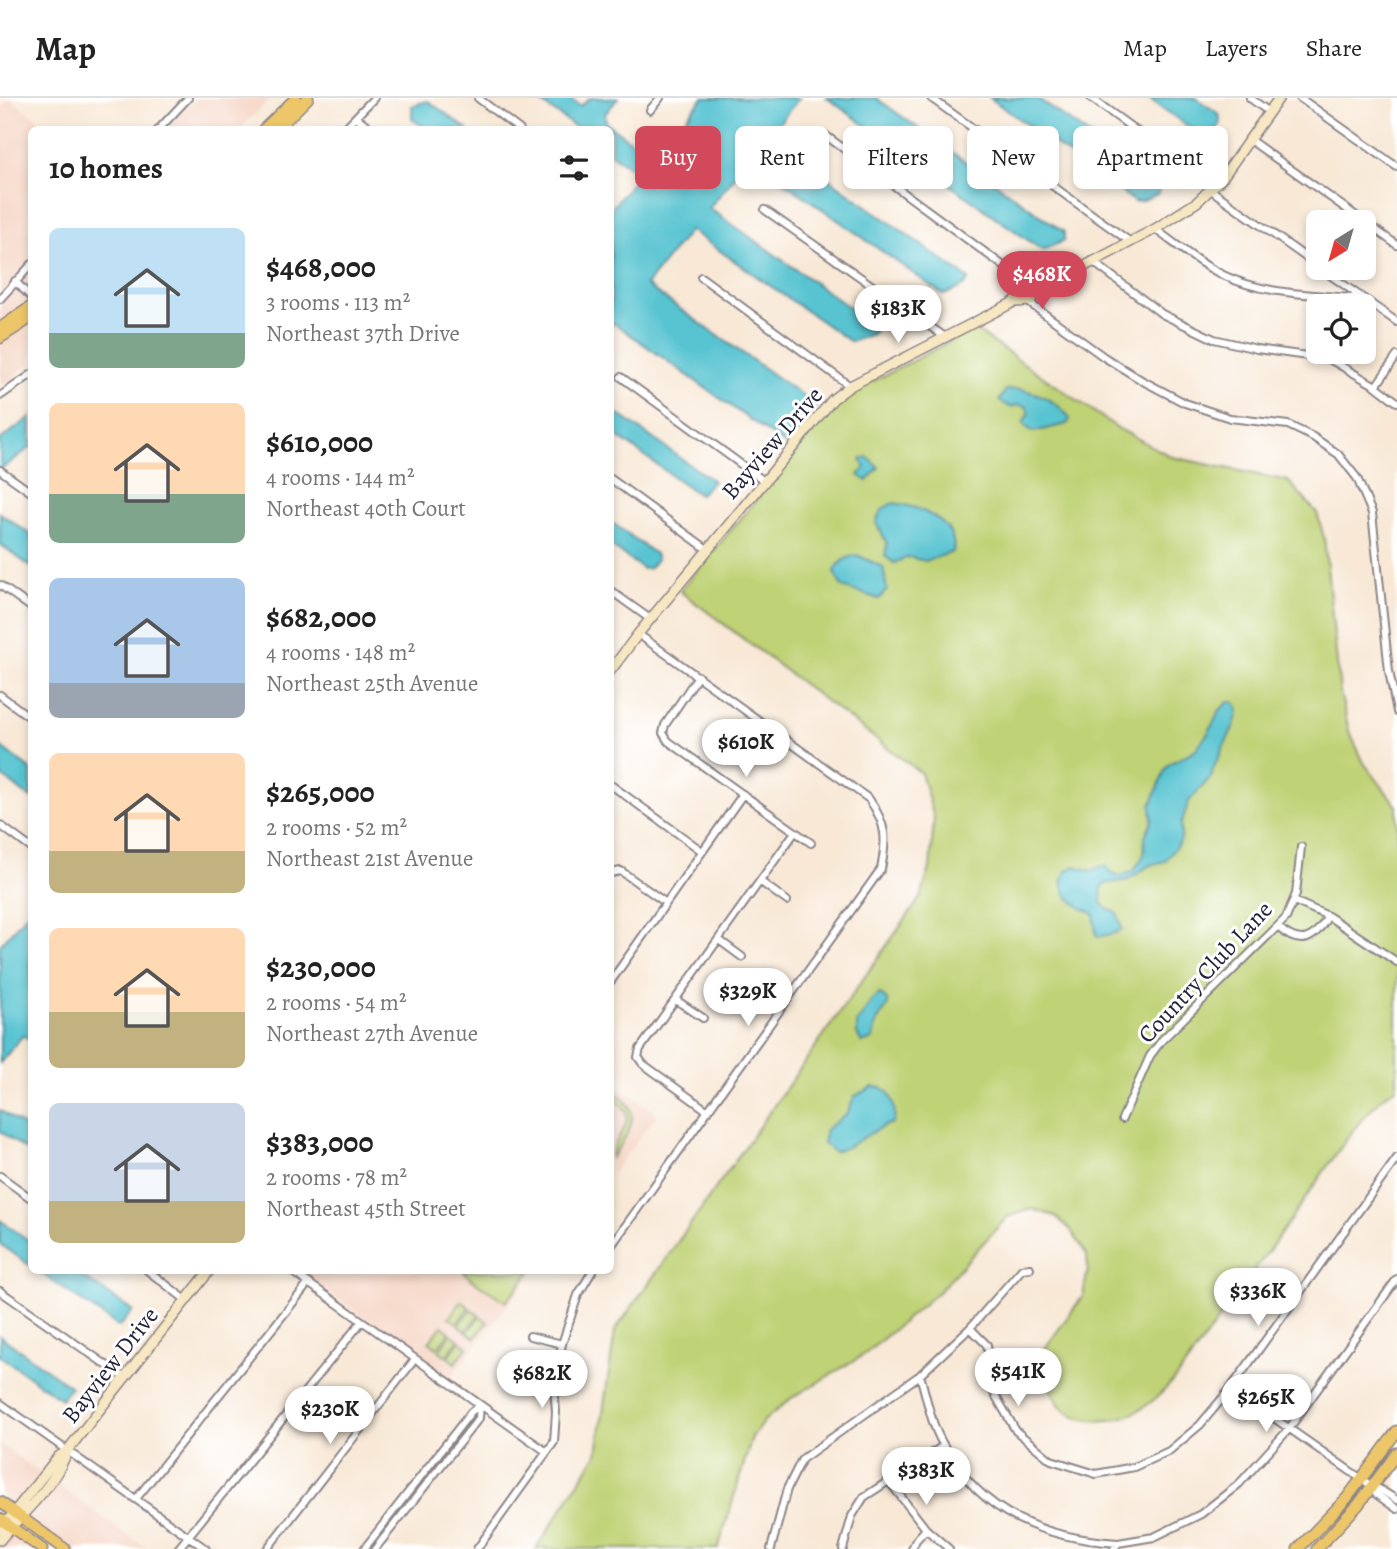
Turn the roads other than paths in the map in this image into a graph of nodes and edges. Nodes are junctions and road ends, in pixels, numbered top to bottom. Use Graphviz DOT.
graph roads {
  1 [pos="188,98"];
  2 [pos="296,98"];
  3 [pos="308,98"];
  4 [pos="374,98"];
  5 [pos="478,98"];
  6 [pos="660,98"];
  7 [pos="931,98"];
  8 [pos="1091,98"];
  9 [pos="1250,98"];
  10 [pos="1279,98"];
  11 [pos="1300,98"];
  12 [pos="650,110"];
  13 [pos="1269,112"];
  14 [pos="356,117"];
  15 [pos="163,126"];
  16 [pos="267,126"];
  17 [pos="280,126"];
  18 [pos="347,126"];
  19 [pos="368,126"];
  20 [pos="515,126"];
  21 [pos="1129,126"];
  22 [pos="829,138"];
  23 [pos="1250,140"];
  24 [pos="1397,167"];
  25 [pos="1228,169"];
  26 [pos="1213,189"];
  27 [pos="765,210"];
  28 [pos="1155,229"];
  29 [pos="1129,241"];
  30 [pos="1397,245"];
  31 [pos="1306,257"];
  32 [pos="1092,261"];
  33 [pos="28,269"];
  34 [pos="26,271"];
  35 [pos="702,277"];
  36 [pos="1338,280"];
  37 [pos="15,281"];
  38 [pos="28,288"];
  39 [pos="1306,294"];
  40 [pos="1358,294"];
  41 [pos="28,295"];
  42 [pos="1026,297"];
  43 [pos="0,299"];
  44 [pos="1376,308"];
  45 [pos="28,309"];
  46 [pos="28,320"];
  47 [pos="1397,323"];
  48 [pos="0,328"];
  49 [pos="945,337"];
  50 [pos="0,338"];
  51 [pos="1397,356"];
  52 [pos="28,376"];
  53 [pos="621,377"];
  54 [pos="850,386"];
  55 [pos="1376,386"];
  56 [pos="0,396"];
  57 [pos="1397,402"];
  58 [pos="1,470"];
  59 [pos="764,481"];
  60 [pos="614,482"];
  61 [pos="28,489"];
  62 [pos="707,549"];
  63 [pos="0,585"];
  64 [pos="614,593"];
  65 [pos="28,605"];
  66 [pos="650,619"];
  67 [pos="638,634"];
  68 [pos="614,666"];
  69 [pos="698,677"];
  70 [pos="0,695"];
  71 [pos="1397,712"];
  72 [pos="28,716"];
  73 [pos="614,787"];
  74 [pos="743,794"];
  75 [pos="0,825"];
  76 [pos="795,832"];
  77 [pos="811,843"];
  78 [pos="28,846"];
  79 [pos="1301,847"];
  80 [pos="702,851"];
  81 [pos="614,872"];
  82 [pos="761,881"];
  83 [pos="787,901"];
  84 [pos="1294,901"];
  85 [pos="666,903"];
  86 [pos="1328,916"];
  87 [pos="1278,927"];
  88 [pos="719,940"];
  89 [pos="742,957"];
  90 [pos="1397,962"];
  91 [pos="614,977"];
  92 [pos="676,1000"];
  93 [pos="703,1018"];
  94 [pos="708,1111"];
  95 [pos="1122,1119"];
  96 [pos="1397,1158"];
  97 [pos="0,1176"];
  98 [pos="28,1196"];
  99 [pos="614,1242"];
  100 [pos="1030,1268"];
  101 [pos="152,1274"];
  102 [pos="207,1274"];
  103 [pos="296,1274"];
  104 [pos="591,1274"];
  105 [pos="1397,1279"];
  106 [pos="308,1284"];
  107 [pos="0,1291"];
  108 [pos="187,1300"];
  109 [pos="362,1321"];
  110 [pos="970,1328"];
  111 [pos="530,1336"];
  112 [pos="562,1344"];
  113 [pos="415,1359"];
  114 [pos="920,1375"];
  115 [pos="125,1378"];
  116 [pos="1231,1388"];
  117 [pos="0,1403"];
  118 [pos="480,1405"];
  119 [pos="1288,1430"];
  120 [pos="1397,1431"];
  121 [pos="943,1446"];
  122 [pos="67,1451"];
  123 [pos="547,1452"];
  124 [pos="1397,1453"];
  125 [pos="1361,1479"];
  126 [pos="888,1480"];
  127 [pos="1373,1487"];
  128 [pos="136,1499"];
  129 [pos="1397,1500"];
  130 [pos="0,1503"];
  131 [pos="395,1509"];
  132 [pos="1397,1509"];
  133 [pos="17,1515"];
  134 [pos="402,1515"];
  135 [pos="4,1525"];
  136 [pos="926,1529"];
  137 [pos="187,1536"];
  138 [pos="0,1540"];
  139 [pos="1116,1546"];
  140 [pos="42,1549"];
  141 [pos="65,1549"];
  142 [pos="178,1549"];
  143 [pos="206,1549"];
  144 [pos="267,1549"];
  145 [pos="363,1549"];
  146 [pos="375,1549"];
  147 [pos="477,1549"];
  148 [pos="771,1549"];
  149 [pos="843,1549"];
  150 [pos="912,1549"];
  151 [pos="949,1549"];
  152 [pos="1298,1549"];
  153 [pos="1317,1549"];
  1 -- 15 [label="street"];
  2 -- 16 [label="main road"];
  3 -- 17 [label="main road"];
  4 -- 14 [label="street"];
  5 -- 20 [label="street"];
  6 -- 12 [label="street"];
  7 -- 29 [label="street"];
  8 -- 21 [label="street"];
  9 -- 13 [label="street"];
  10 -- 13 [label="street, Bayview Drive"];
  11 -- 24 [label="street"];
  13 -- 23 [label="street, Bayview Drive"];
  14 -- 18 [label="street"];
  14 -- 19 [label="street"];
  22 -- 42 [label="street"];
  23 -- 25 [label="street, Bayview Drive"];
  23 -- 30 [label="street"];
  26 -- 28 [label="street, Bayview Drive"];
  26 -- 31 [label="street"];
  27 -- 49 [label="street"];
  28 -- 29 [label="street, Bayview Drive"];
  28 -- 39 [label="street"];
  29 -- 32 [label="street, Bayview Drive"];
  32 -- 42 [label="street, Bayview Drive"];
  32 -- 55 [label="street"];
  33 -- 34 [label="street"];
  34 -- 37 [label="street"];
  34 -- 38 [label="street"];
  35 -- 54 [label="street"];
  36 -- 40 [label="street"];
  37 -- 41 [label="street"];
  37 -- 43 [label="street"];
  42 -- 49 [label="street, Bayview Drive"];
  42 -- 71 [label="street"];
  44 -- 47 [label="street"];
  45 -- 48 [label="main road"];
  46 -- 50 [label="main road"];
  49 -- 54 [label="street, Bayview Drive"];
  51 -- 55 [label="street"];
  52 -- 56 [label="street"];
  53 -- 59 [label="street"];
  54 -- 59 [label="street, Bayview Drive"];
  55 -- 57 [label="street"];
  58 -- 61 [label="street"];
  59 -- 62 [label="street, Bayview Drive"];
  60 -- 62 [label="street"];
  62 -- 66 [label="street, Bayview Drive"];
  63 -- 65 [label="street"];
  64 -- 66 [label="street"];
  66 -- 67 [label="street, Bayview Drive"];
  67 -- 68 [label="street, Bayview Drive"];
  67 -- 69 [label="street"];
  69 -- 74 [label="street"];
  69 -- 94 [label="street"];
  70 -- 72 [label="street"];
  73 -- 80 [label="street"];
  74 -- 76 [label="street"];
  74 -- 80 [label="street"];
  75 -- 78 [label="street"];
  76 -- 77 [label="street"];
  76 -- 82 [label="street"];
  79 -- 84 [label="street, Country Club Lane"];
  80 -- 85 [label="street"];
  81 -- 85 [label="street"];
  82 -- 83 [label="street"];
  82 -- 88 [label="street"];
  84 -- 86 [label="street"];
  84 -- 87 [label="street, Country Club Lane"];
  85 -- 91 [label="street"];
  86 -- 87 [label="street"];
  86 -- 90 [label="street"];
  87 -- 95 [label="street, Country Club Lane"];
  88 -- 89 [label="street"];
  88 -- 92 [label="street"];
  92 -- 93 [label="street"];
  92 -- 94 [label="street"];
  94 -- 99 [label="street"];
  96 -- 116 [label="street"];
  97 -- 98 [label="street"];
  100 -- 110 [label="street"];
  101 -- 108 [label="street"];
  102 -- 108 [label="street, Bayview Drive"];
  103 -- 106 [label="street"];
  104 -- 112 [label="street"];
  105 -- 119 [label="street"];
  106 -- 109 [label="street"];
  106 -- 128 [label="street"];
  107 -- 115 [label="street"];
  108 -- 115 [label="street, Bayview Drive"];
  109 -- 113 [label="street"];
  109 -- 137 [label="street"];
  110 -- 114 [label="street"];
  110 -- 116 [label="street"];
  111 -- 112 [label="street"];
  112 -- 123 [label="street"];
  113 -- 118 [label="street"];
  113 -- 144 [label="street"];
  114 -- 121 [label="street"];
  114 -- 148 [label="street"];
  115 -- 122 [label="street, Bayview Drive"];
  116 -- 119 [label="street"];
  117 -- 122 [label="street"];
  118 -- 123 [label="street"];
  118 -- 131 [label="street"];
  118 -- 134 [label="street"];
  119 -- 125 [label="street"];
  119 -- 139 [label="street"];
  120 -- 125 [label="main road"];
  121 -- 126 [label="street"];
  121 -- 139 [label="street"];
  122 -- 128 [label="street"];
  122 -- 133 [label="street, Bayview Drive"];
  123 -- 147 [label="street"];
  124 -- 127 [label="main road"];
  125 -- 127 [label="street"];
  125 -- 152 [label="main road"];
  126 -- 136 [label="street"];
  126 -- 149 [label="street"];
  127 -- 129 [label="street"];
  127 -- 132 [label="street"];
  127 -- 153 [label="main road"];
  128 -- 137 [label="street"];
  130 -- 133 [label="main road"];
  131 -- 134 [label="street"];
  131 -- 145 [label="street"];
  133 -- 135 [label="street, Bayview Drive"];
  133 -- 141 [label="main road"];
  134 -- 146 [label="street"];
  135 -- 138 [label="street, Bayview Drive"];
  135 -- 140 [label="main road"];
  136 -- 150 [label="street"];
  136 -- 151 [label="street"];
  137 -- 142 [label="street"];
  137 -- 143 [label="street"];
}
